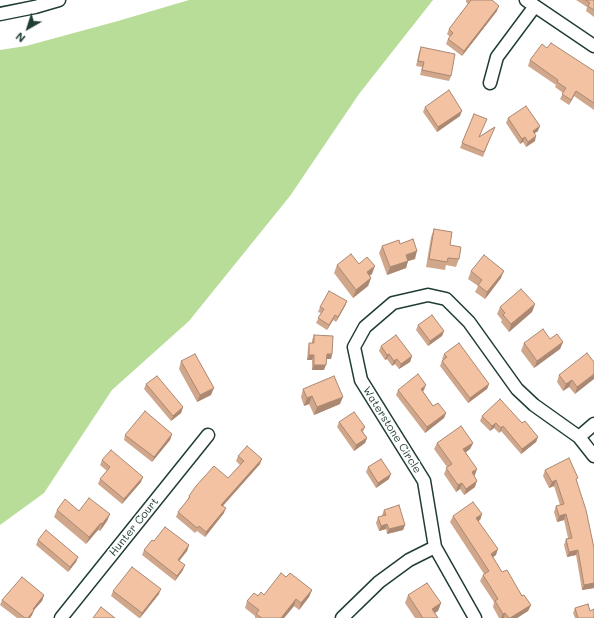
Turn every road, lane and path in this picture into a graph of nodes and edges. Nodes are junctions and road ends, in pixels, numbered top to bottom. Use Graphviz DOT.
graph roads {
  1 [pos="58,0"];
  2 [pos="530,3"];
  3 [pos="0,14"];
  4 [pos="594,46"];
  5 [pos="490,83"];
  6 [pos="594,424"];
  7 [pos="208,435"];
  8 [pos="579,437"];
  9 [pos="594,456"];
  10 [pos="435,547"];
  11 [pos="61,618"];
  12 [pos="342,618"];
  13 [pos="474,618"];
  1 -- 3 [label="street"];
  2 -- 4 [label="street"];
  2 -- 5 [label="street"];
  6 -- 8 [label="street"];
  7 -- 11 [label="street, Hunter Court"];
  8 -- 9 [label="street, Waterstone Circle"];
  8 -- 10 [label="street, Waterstone Circle"];
  10 -- 12 [label="street"];
  10 -- 13 [label="street, Waterstone Circle"];
}
